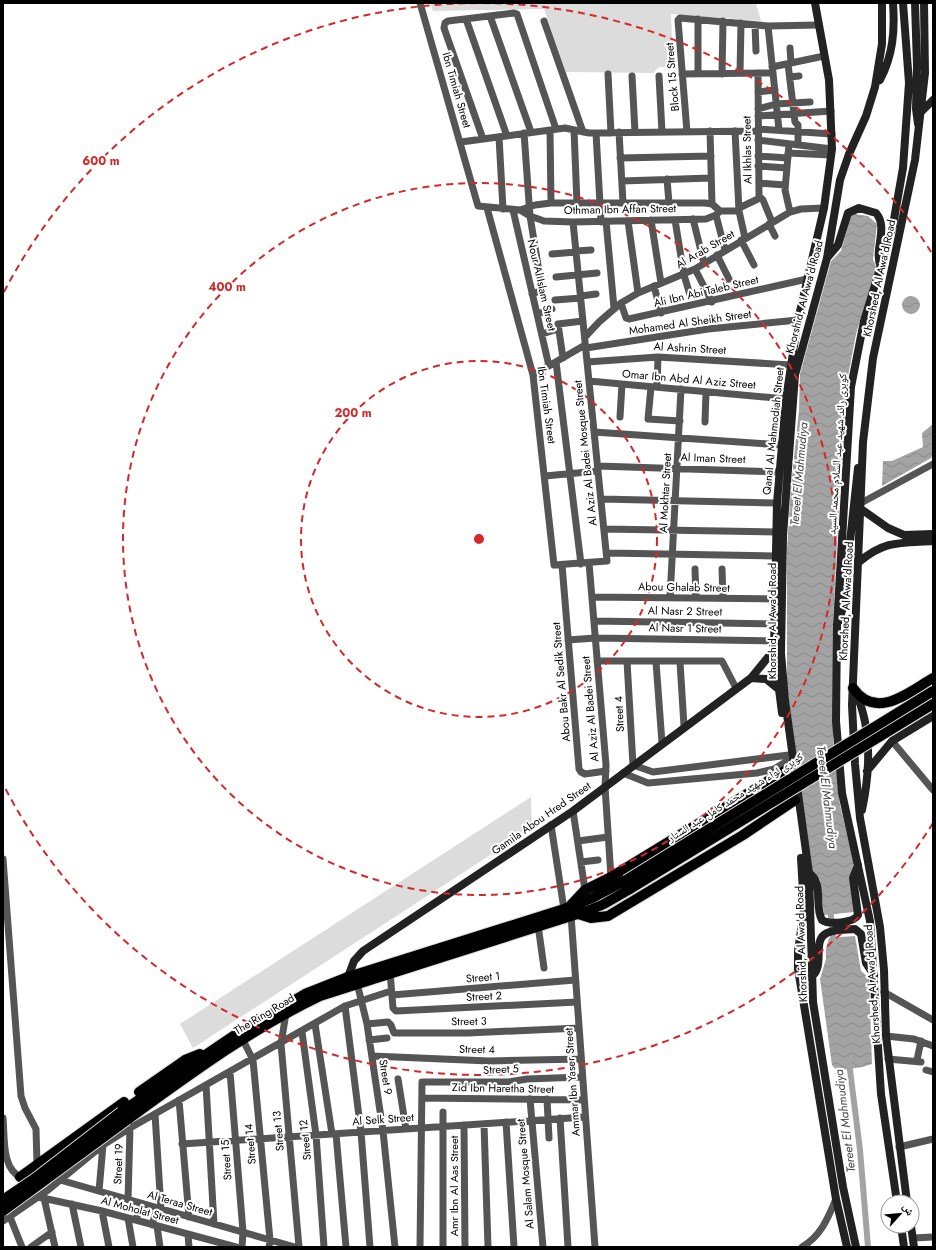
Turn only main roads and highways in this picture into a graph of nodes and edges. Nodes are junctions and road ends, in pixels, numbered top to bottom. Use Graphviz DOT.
graph roads {
  1 [pos="815,3"];
  2 [pos="882,3"];
  3 [pos="893,3"];
  4 [pos="904,3"];
  5 [pos="914,3"];
  6 [pos="924,3"];
  7 [pos="875,87"];
  8 [pos="933,100"];
  9 [pos="922,111"];
  10 [pos="919,131"];
  11 [pos="827,258"];
  12 [pos="881,267"];
  13 [pos="863,442"];
  14 [pos="861,506"];
  15 [pos="933,534"];
  16 [pos="904,539"];
  17 [pos="933,541"];
  18 [pos="860,562"];
  19 [pos="836,625"];
  20 [pos="774,650"];
  21 [pos="751,678"];
  22 [pos="933,678"];
  23 [pos="777,688"];
  24 [pos="853,688"];
  25 [pos="933,691"];
  26 [pos="933,704"];
  27 [pos="933,716"];
  28 [pos="790,760"];
  29 [pos="867,771"];
  30 [pos="738,799"];
  31 [pos="795,800"];
  32 [pos="860,818"];
  33 [pos="752,829"];
  34 [pos="858,865"];
  35 [pos="809,873"];
  36 [pos="628,884"];
  37 [pos="570,911"];
  38 [pos="874,975"];
  39 [pos="348,976"];
  40 [pos="812,977"];
  41 [pos="211,1052"];
  42 [pos="126,1120"];
  43 [pos="834,1130"];
  44 [pos="829,1156"];
  45 [pos="20,1177"];
  46 [pos="896,1194"];
  47 [pos="906,1194"];
  48 [pos="3,1200"];
  49 [pos="6,1214"];
  50 [pos="902,1234"];
  51 [pos="904,1246"];
  52 [pos="847,1247"];
  53 [pos="856,1247"];
  1 -- 20 [label="main road, Qanal Al Mahmodiah Street"];
  2 -- 7 [label="main road, Khorshid, Al Awa'd Road"];
  3 -- 7 [label="main road"];
  4 -- 12 [label="main road, كوبرى رائد شهيد عبد السلام محمد السيد"];
  5 -- 10 [label="main road"];
  6 -- 9 [label="main road, Khorshed, Al Awa'd Road"];
  7 -- 11 [label="main road, Khorshid, Al Awa'd Road"];
  8 -- 9 [label="main road"];
  9 -- 10 [label="main road, Khorshed, Al Awa'd Road"];
  10 -- 13 [label="main road, Khorshed, Al Awa'd Road"];
  11 -- 12 [label="main road"];
  11 -- 35 [label="main road, Khorshid, Al Awa'd Road"];
  12 -- 19 [label="main road, كوبرى رائد شهيد عبد السلام محمد السيد"];
  13 -- 14 [label="main road, Khorshed, Al Awa'd Road"];
  13 -- 19 [label="main road"];
  14 -- 16 [label="main road"];
  14 -- 18 [label="main road, Khorshed, Al Awa'd Road"];
  15 -- 16 [label="main road"];
  16 -- 17 [label="main road"];
  16 -- 18 [label="main road"];
  18 -- 24 [label="main road, Khorshed, Al Awa'd Road"];
  19 -- 34 [label="main road, Khorshed, Al Awa'd Road"];
  20 -- 21 [label="main road, Gamila Abou Hred Street"];
  20 -- 23 [label="main road, Qanal Al Mahmodiah Street"];
  21 -- 23 [label="main road"];
  21 -- 39 [label="main road, Gamila Abou Hred Street"];
  22 -- 24 [label="main road"];
  23 -- 28 [label="main road, Qanal Al Mahmodiah Street"];
  24 -- 29 [label="main road"];
  24 -- 32 [label="main road, Khorshed, Al Awa'd Road"];
  25 -- 36 [label="main road, كوبرى لواء شهيد محمد كامل عبد الستار, bridge"];
  26 -- 36 [label="main road, كوبرى لواء شهيد محمد كامل عبد الستار, bridge"];
  27 -- 29 [label="main road"];
  28 -- 30 [label="main road"];
  28 -- 31 [label="main road, Qanal Al Mahmodiah Street"];
  29 -- 32 [label="main road"];
  30 -- 33 [label="main road"];
  30 -- 37 [label="main road"];
  31 -- 33 [label="main road"];
  31 -- 44 [label="main road, Qanal Al Mahmodiah Street"];
  32 -- 47 [label="main road, Khorshed, Al Awa'd Road"];
  33 -- 37 [label="main road"];
  34 -- 35 [label="main road"];
  34 -- 38 [label="main road, Khorshed, Al Awa'd Road"];
  35 -- 40 [label="main road, Khorshid, Al Awa'd Road"];
  36 -- 37 [label="main road, كوبرى لواء شهيد محمد كامل عبد الستار"];
  37 -- 39 [label="main road, The Ring Road"];
  37 -- 42 [label="main road, The Ring Road"];
  38 -- 40 [label="main road"];
  38 -- 46 [label="main road, Khorshed, Al Awa'd Road"];
  39 -- 41 [label="main road, The Ring Road"];
  40 -- 43 [label="main road, Khorshid, Al Awa'd Road"];
  41 -- 42 [label="main road, The Ring Road"];
  41 -- 45 [label="main road"];
  42 -- 48 [label="main road, The Ring Road, bridge"];
  42 -- 49 [label="main road, The Ring Road, bridge"];
  43 -- 44 [label="main road"];
  43 -- 53 [label="main road, Khorshid, Al Awa'd Road"];
  44 -- 52 [label="main road, Qanal Al Mahmodiah Street"];
  50 -- 51 [label="main road"];
}
